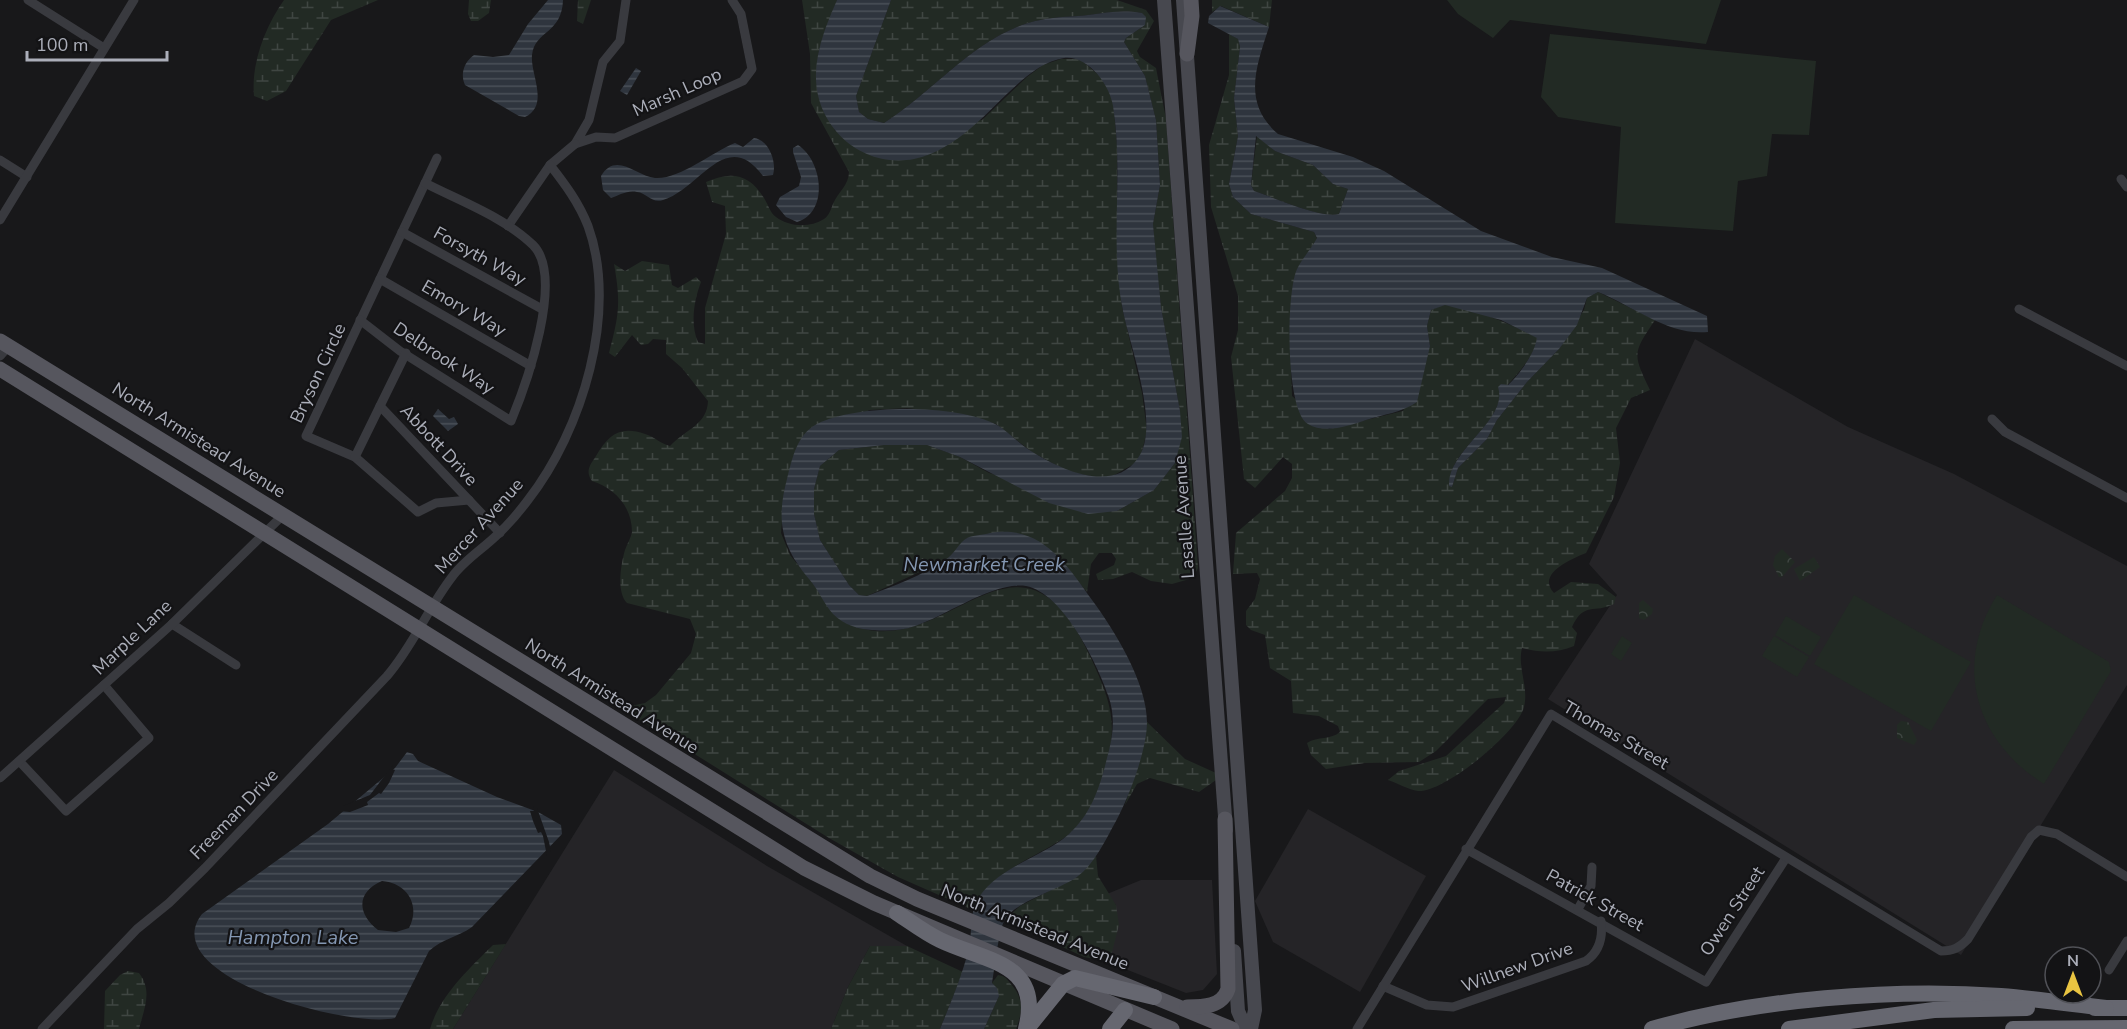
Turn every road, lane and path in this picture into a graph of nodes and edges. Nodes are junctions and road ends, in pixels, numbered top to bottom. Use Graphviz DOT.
graph roads {
  1 [pos="28,0"];
  2 [pos="134,0"];
  3 [pos="626,0"];
  4 [pos="732,0"];
  5 [pos="1164,0"];
  6 [pos="1183,0"];
  7 [pos="1191,0"];
  8 [pos="104,48"];
  9 [pos="1187,54"];
  10 [pos="575,144"];
  11 [pos="436,158"];
  12 [pos="0,160"];
  13 [pos="550,165"];
  14 [pos="27,177"];
  15 [pos="425,183"];
  16 [pos="0,220"];
  17 [pos="508,226"];
  18 [pos="402,232"];
  19 [pos="380,279"];
  20 [pos="542,309"];
  21 [pos="2019,309"];
  22 [pos="360,320"];
  23 [pos="3,348"];
  24 [pos="406,353"];
  25 [pos="531,366"];
  26 [pos="2127,366"];
  27 [pos="0,369"];
  28 [pos="380,406"];
  29 [pos="1992,419"];
  30 [pos="355,457"];
  31 [pos="2127,498"];
  32 [pos="469,500"];
  33 [pos="283,515"];
  34 [pos="266,533"];
  35 [pos="500,533"];
  36 [pos="434,607"];
  37 [pos="172,624"];
  38 [pos="420,630"];
  39 [pos="236,665"];
  40 [pos="104,685"];
  41 [pos="20,762"];
  42 [pos="0,778"];
  43 [pos="1225,819"];
  44 [pos="1466,849"];
  45 [pos="1786,858"];
  46 [pos="1592,867"];
  47 [pos="2127,877"];
  48 [pos="1578,909"];
  49 [pos="897,913"];
  50 [pos="1601,921"];
  51 [pos="2127,941"];
  52 [pos="1003,961"];
  53 [pos="2109,970"];
  54 [pos="1706,982"];
  55 [pos="1063,984"];
  56 [pos="1383,986"];
  57 [pos="1154,997"];
  58 [pos="1179,1007"];
  59 [pos="2106,1008"];
  60 [pos="2127,1008"];
  61 [pos="1125,1010"];
  62 [pos="2050,1028"];
  63 [pos="42,1029"];
  64 [pos="1026,1029"];
  65 [pos="1110,1029"];
  66 [pos="1172,1029"];
  67 [pos="1232,1029"];
  68 [pos="1246,1029"];
  69 [pos="1251,1029"];
  70 [pos="1357,1029"];
  71 [pos="1652,1029"];
  72 [pos="1789,1029"];
  73 [pos="2013,1029"];
  74 [pos="2127,1029"];
  1 -- 8 [label="street"];
  2 -- 8 [label="street"];
  3 -- 10 [label="street, Marsh Loop"];
  4 -- 10 [label="street, Marsh Loop"];
  5 -- 43 [label="main road, Lasalle Avenue"];
  6 -- 9 [label="main road, Lasalle Avenue"];
  7 -- 9 [label="main road"];
  8 -- 14 [label="street"];
  9 -- 69 [label="main road, Lasalle Avenue"];
  10 -- 13 [label="street, Marsh Loop"];
  11 -- 15 [label="street, Bryson Circle"];
  12 -- 14 [label="street"];
  13 -- 17 [label="street"];
  13 -- 35 [label="street, Mercer Avenue"];
  14 -- 16 [label="street"];
  15 -- 17 [label="street"];
  15 -- 18 [label="street, Bryson Circle"];
  17 -- 20 [label="street"];
  18 -- 19 [label="street, Bryson Circle"];
  18 -- 20 [label="street, Forsyth Way"];
  19 -- 22 [label="street, Bryson Circle"];
  19 -- 25 [label="street, Emory Way"];
  20 -- 25 [label="street"];
  21 -- 26 [label="street"];
  22 -- 24 [label="street, Delbrook Way"];
  22 -- 30 [label="street, Bryson Circle"];
  23 -- 33 [label="main road, North Armistead Avenue"];
  24 -- 25 [label="street, Delbrook Way"];
  24 -- 28 [label="street"];
  27 -- 34 [label="main road"];
  28 -- 30 [label="street"];
  28 -- 32 [label="street, Abbott Drive"];
  29 -- 31 [label="street"];
  30 -- 32 [label="street, Bryson Circle"];
  32 -- 35 [label="street, Abbott Drive"];
  33 -- 34 [label="street, Marple Lane"];
  33 -- 36 [label="main road, North Armistead Avenue"];
  34 -- 37 [label="street, Marple Lane"];
  34 -- 38 [label="main road"];
  35 -- 36 [label="street, Mercer Avenue"];
  36 -- 38 [label="street, Freeman Drive"];
  36 -- 57 [label="main road, North Armistead Avenue"];
  37 -- 39 [label="street"];
  37 -- 40 [label="street, Marple Lane"];
  38 -- 49 [label="main road"];
  38 -- 63 [label="street, Freeman Drive"];
  40 -- 41 [label="street, Marple Lane"];
  40 -- 41 [label="street"];
  41 -- 42 [label="street, Marple Lane"];
  43 -- 58 [label="main road"];
  43 -- 68 [label="main road, Lasalle Avenue"];
  44 -- 45 [label="street, Thomas Street"];
  44 -- 48 [label="street, Patrick Street"];
  44 -- 56 [label="street, Thomas Street"];
  45 -- 47 [label="street, Thomas Street"];
  45 -- 54 [label="street, Owen Street"];
  46 -- 48 [label="street"];
  48 -- 50 [label="street, Patrick Street"];
  49 -- 52 [label="highway"];
  50 -- 54 [label="street, Patrick Street"];
  50 -- 56 [label="street, Willnew Drive"];
  51 -- 53 [label="street"];
  52 -- 55 [label="main road"];
  52 -- 64 [label="highway"];
  55 -- 57 [label="highway"];
  55 -- 61 [label="main road"];
  55 -- 64 [label="highway"];
  56 -- 70 [label="street, Thomas Street"];
  57 -- 58 [label="main road, North Armistead Avenue"];
  58 -- 67 [label="main road, North Armistead Avenue"];
  59 -- 60 [label="highway"];
  59 -- 71 [label="highway"];
  59 -- 72 [label="highway"];
  61 -- 65 [label="highway"];
  61 -- 66 [label="main road"];
  62 -- 73 [label="highway"];
  62 -- 74 [label="highway"];
}
